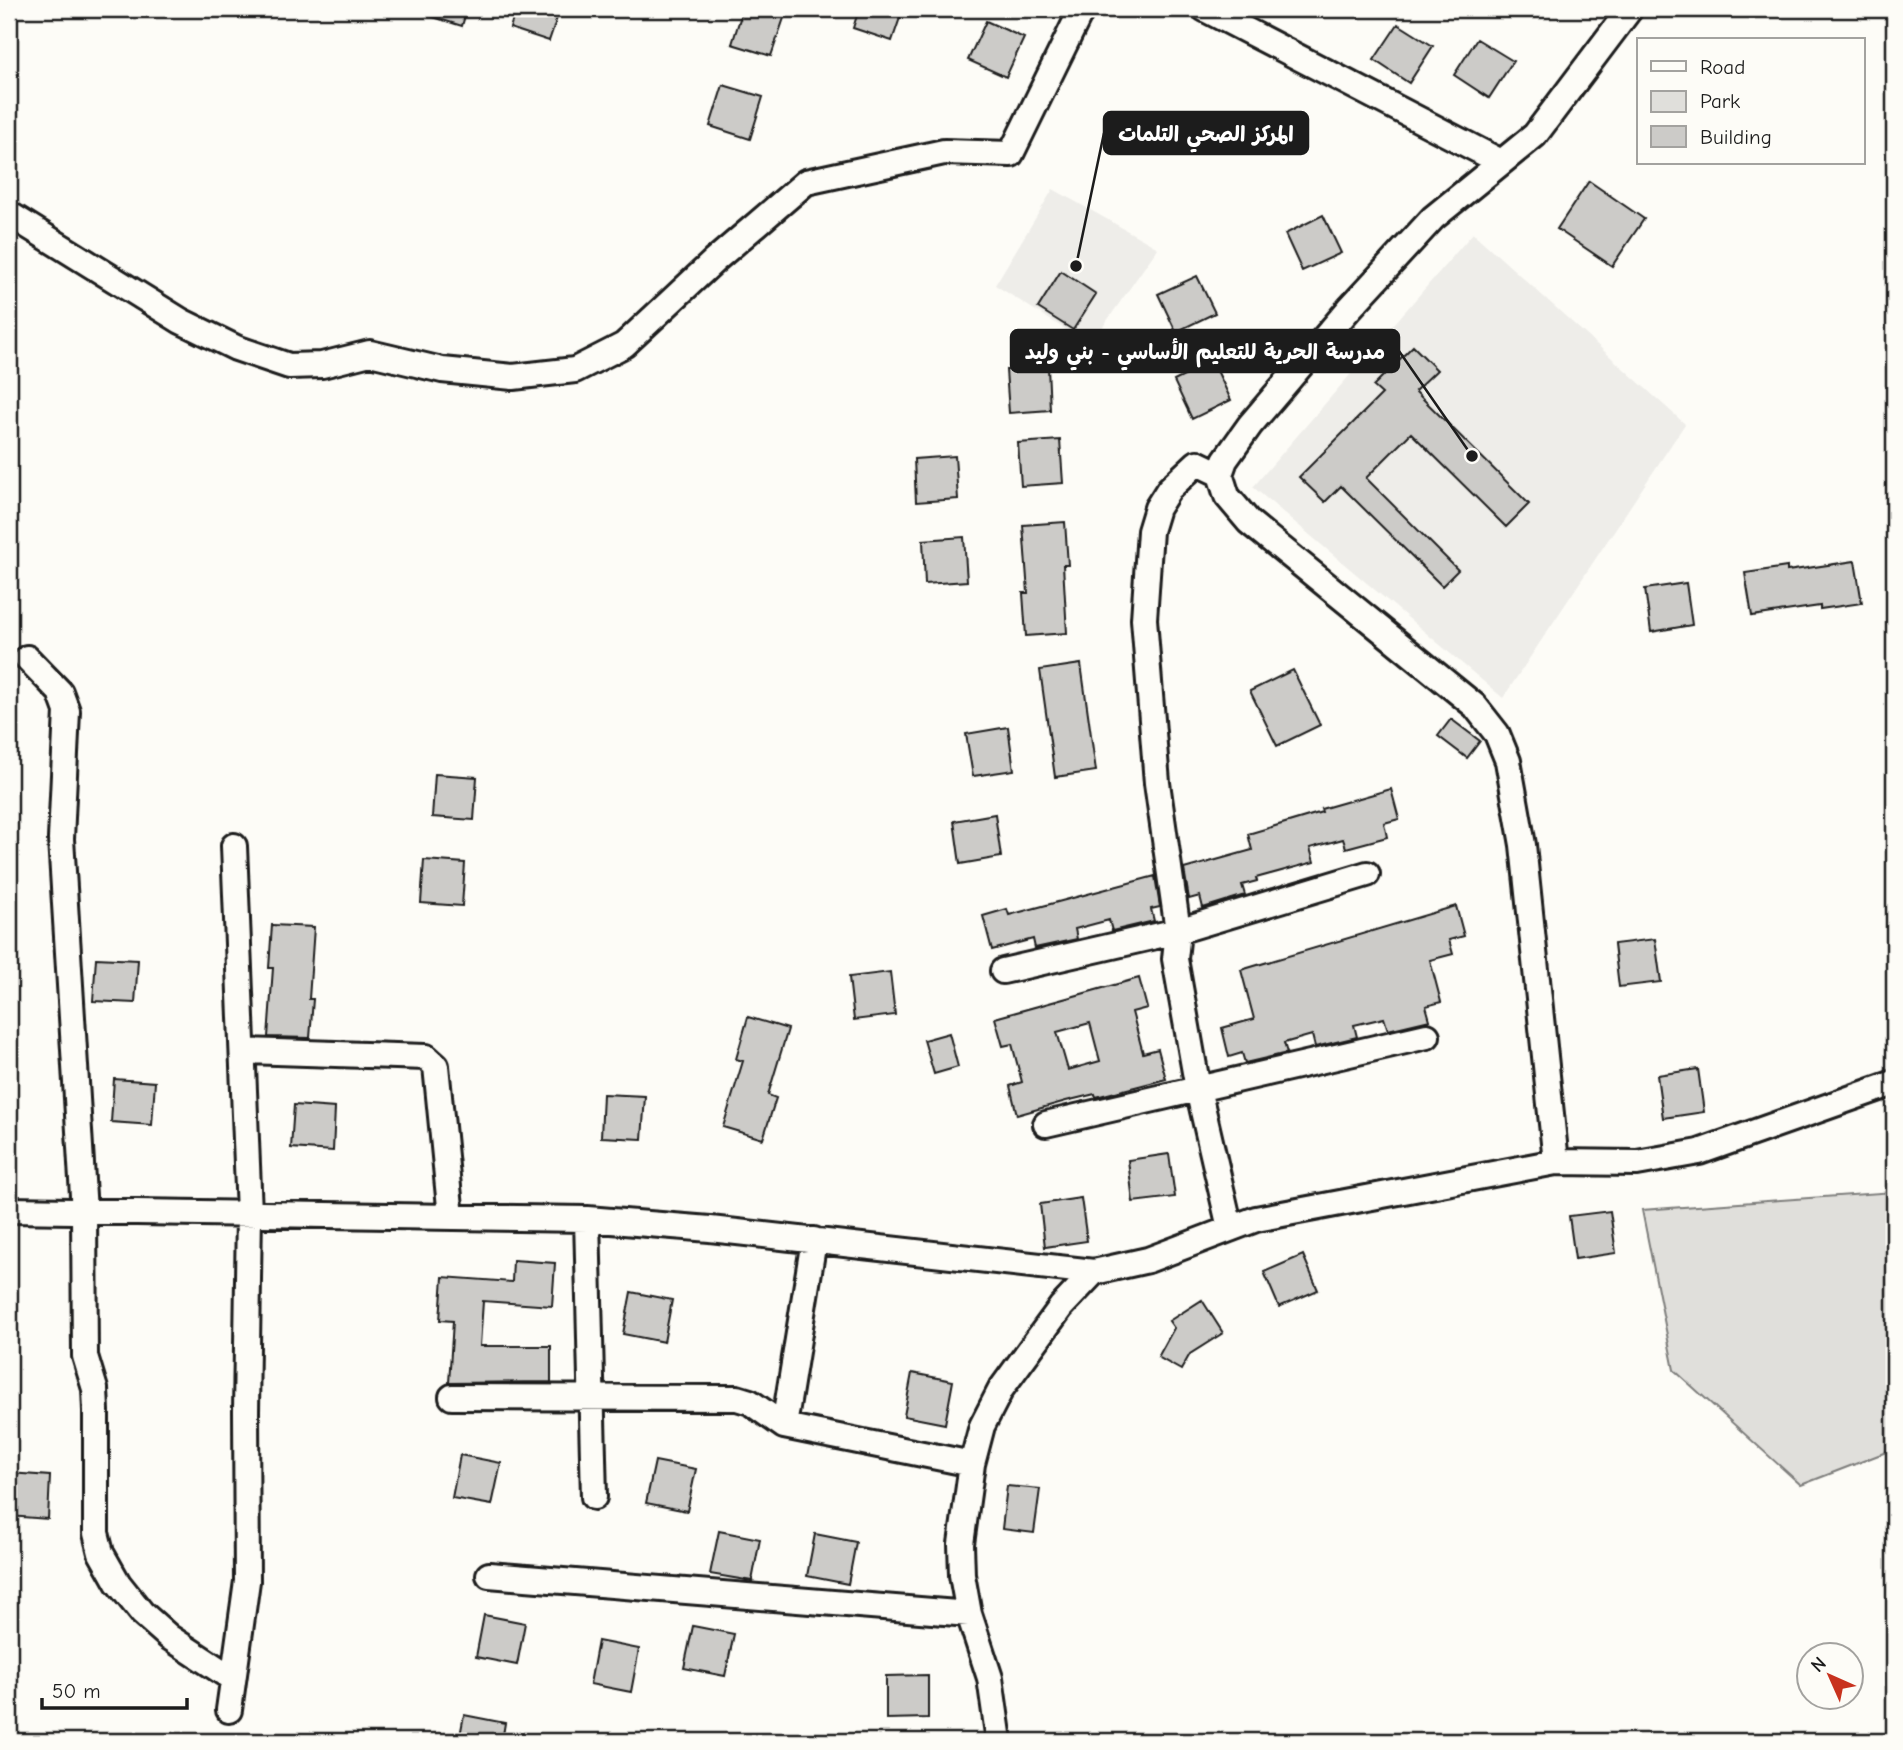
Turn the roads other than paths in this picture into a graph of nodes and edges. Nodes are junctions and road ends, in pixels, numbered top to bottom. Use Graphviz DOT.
graph roads {
  1 [pos="1082,9"];
  2 [pos="1205,9"];
  3 [pos="1630,9"];
  4 [pos="1501,162"];
  5 [pos="9,214"];
  6 [pos="1220,474"];
  7 [pos="27,659"];
  8 [pos="234,846"];
  9 [pos="1367,874"];
  10 [pos="1178,931"];
  11 [pos="1003,971"];
  12 [pos="1427,1036"];
  13 [pos="244,1051"];
  14 [pos="1894,1083"];
  15 [pos="1198,1089"];
  16 [pos="1046,1124"];
  17 [pos="1556,1162"];
  18 [pos="9,1210"];
  19 [pos="84,1212"];
  20 [pos="249,1213"];
  21 [pos="450,1217"];
  22 [pos="587,1219"];
  23 [pos="1230,1228"];
  24 [pos="814,1240"];
  25 [pos="1094,1272"];
  26 [pos="452,1397"];
  27 [pos="591,1399"];
  28 [pos="784,1426"];
  29 [pos="972,1464"];
  30 [pos="594,1497"];
  31 [pos="489,1575"];
  32 [pos="969,1614"];
  33 [pos="233,1679"];
  34 [pos="229,1710"];
  35 [pos="999,1741"];
  1 -- 5 [label="street"];
  2 -- 4 [label="street"];
  3 -- 4 [label="street"];
  4 -- 6 [label="street"];
  6 -- 10 [label="street"];
  6 -- 17 [label="street"];
  7 -- 19 [label="street"];
  8 -- 13 [label="street"];
  9 -- 10 [label="street"];
  10 -- 11 [label="street"];
  10 -- 15 [label="street"];
  12 -- 15 [label="street"];
  13 -- 20 [label="street"];
  13 -- 21 [label="street"];
  14 -- 17 [label="street"];
  15 -- 16 [label="street"];
  15 -- 23 [label="street"];
  17 -- 23 [label="street"];
  18 -- 19 [label="street"];
  19 -- 20 [label="street"];
  19 -- 33 [label="street"];
  20 -- 21 [label="street"];
  20 -- 33 [label="street"];
  21 -- 22 [label="street"];
  22 -- 24 [label="street"];
  22 -- 27 [label="street"];
  23 -- 25 [label="street"];
  24 -- 25 [label="street"];
  24 -- 28 [label="street"];
  25 -- 29 [label="street"];
  26 -- 27 [label="street"];
  27 -- 28 [label="street"];
  27 -- 30 [label="street"];
  28 -- 29 [label="street"];
  29 -- 32 [label="street"];
  31 -- 32 [label="street"];
  32 -- 35 [label="street"];
  33 -- 34 [label="street"];
}
